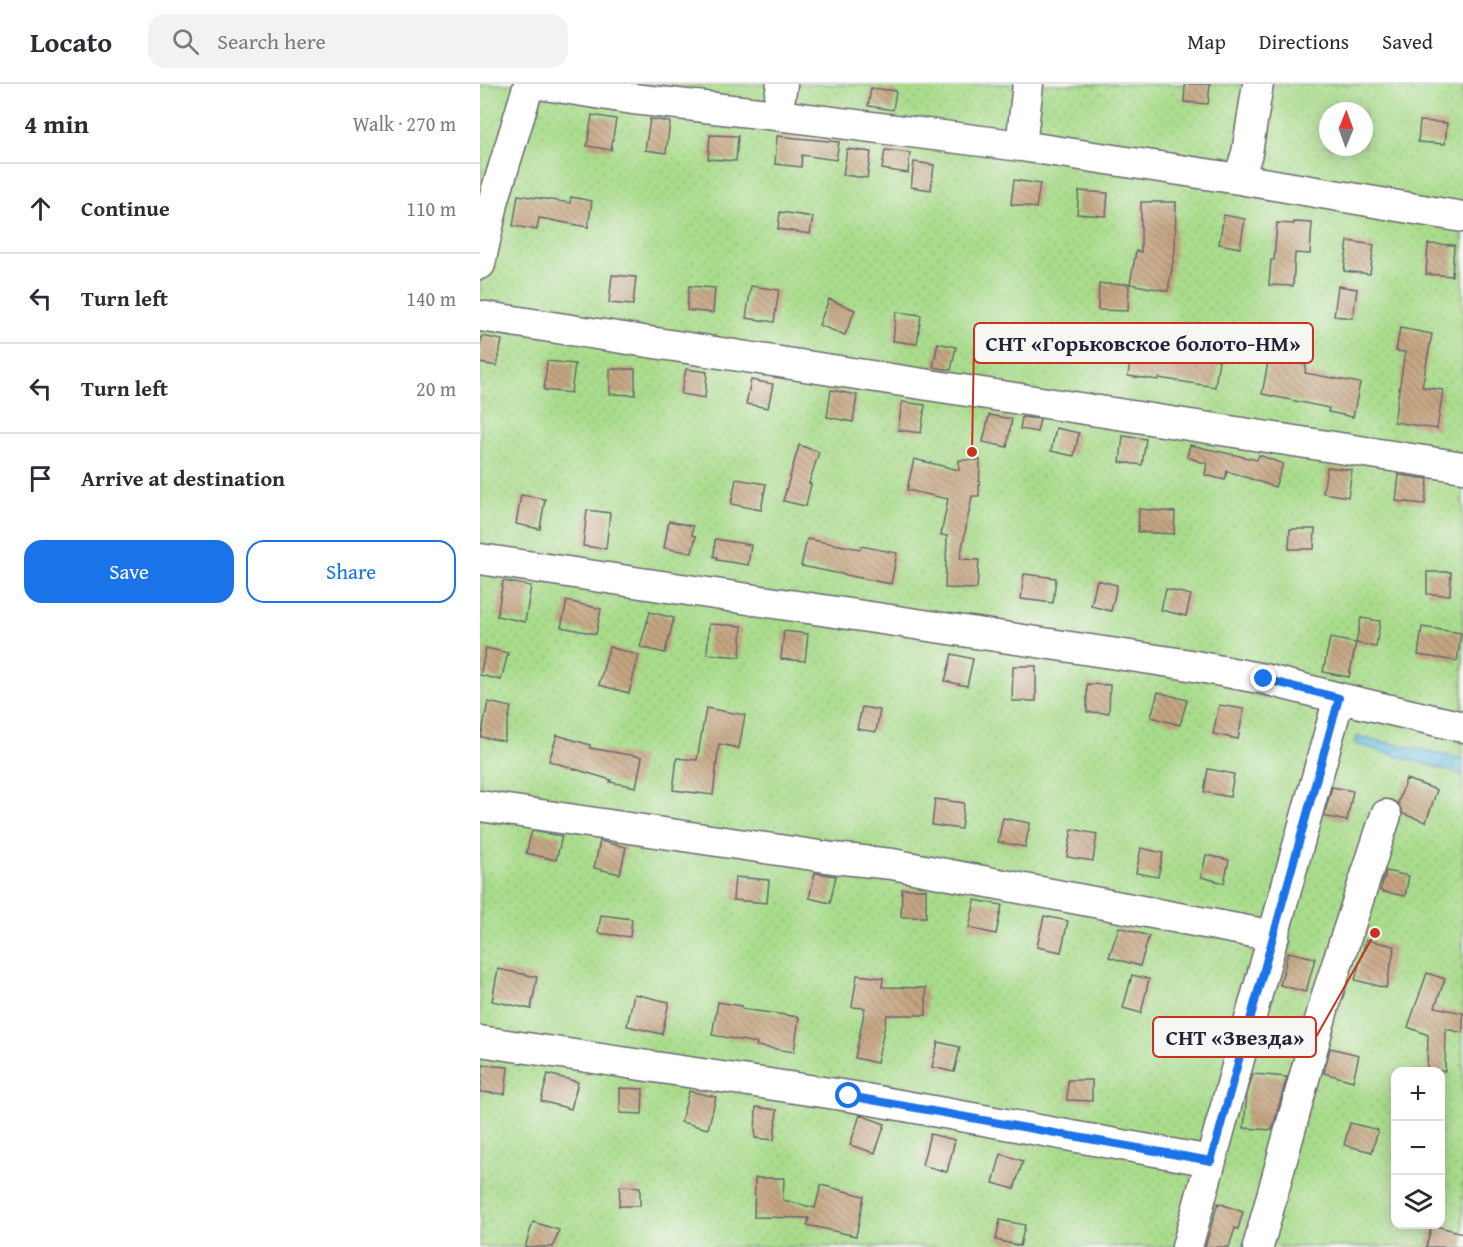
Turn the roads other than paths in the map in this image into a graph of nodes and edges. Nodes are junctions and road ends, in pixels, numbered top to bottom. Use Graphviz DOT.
graph roads {
  1 [pos="529,84"];
  2 [pos="539,84"];
  3 [pos="782,84"];
  4 [pos="1028,84"];
  5 [pos="1258,84"];
  6 [pos="777,115"];
  7 [pos="1021,146"];
  8 [pos="1239,179"];
  9 [pos="1463,217"];
  10 [pos="480,264"];
  11 [pos="480,316"];
  12 [pos="1463,467"];
  13 [pos="480,560"];
  14 [pos="1339,698"];
  15 [pos="1463,728"];
  16 [pos="480,806"];
  17 [pos="1386,815"];
  18 [pos="1274,936"];
  19 [pos="480,1041"];
  20 [pos="1211,1161"];
  21 [pos="1187,1247"];
  22 [pos="1258,1247"];
  1 -- 10 [label="street"];
  2 -- 6 [label="street"];
  3 -- 6 [label="street"];
  4 -- 7 [label="street"];
  5 -- 8 [label="street"];
  6 -- 7 [label="street"];
  7 -- 8 [label="street"];
  8 -- 9 [label="street"];
  11 -- 12 [label="street"];
  13 -- 14 [label="street"];
  14 -- 15 [label="street"];
  14 -- 18 [label="street"];
  16 -- 18 [label="street"];
  17 -- 22 [label="street"];
  18 -- 20 [label="street"];
  19 -- 20 [label="street"];
  20 -- 21 [label="street"];
}
